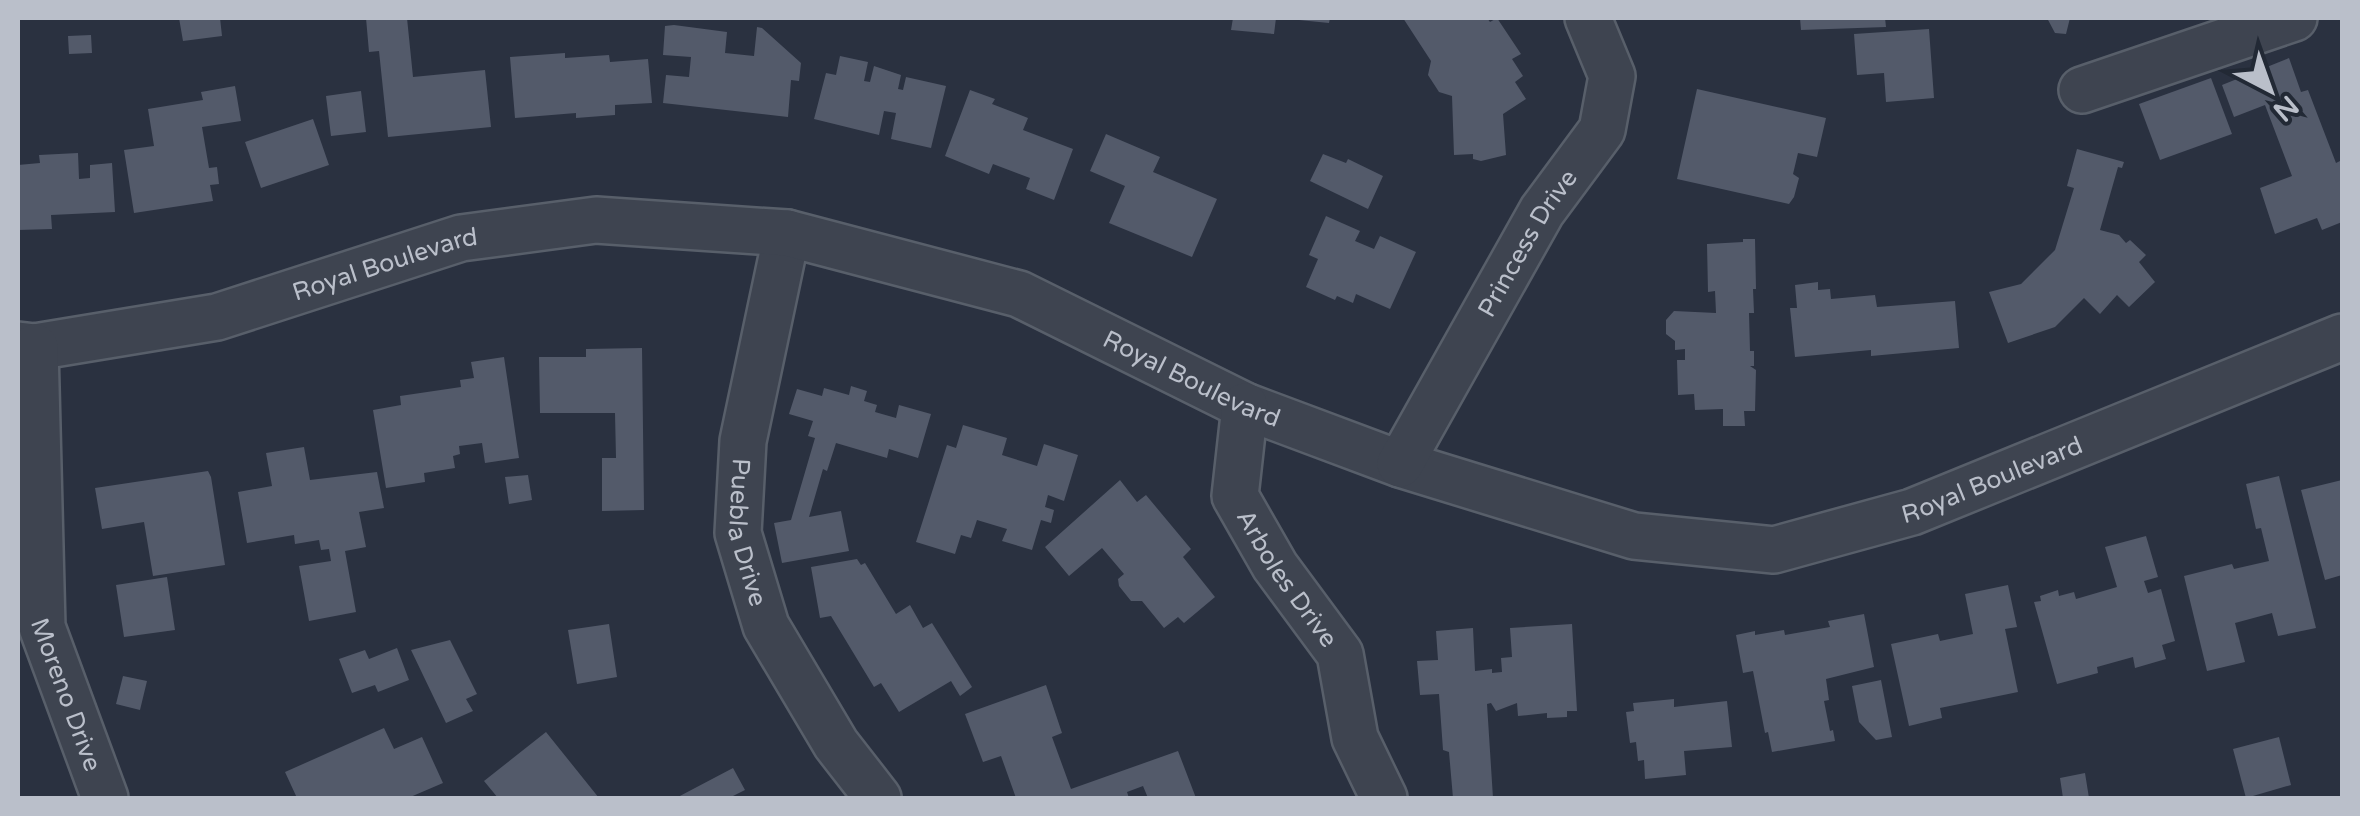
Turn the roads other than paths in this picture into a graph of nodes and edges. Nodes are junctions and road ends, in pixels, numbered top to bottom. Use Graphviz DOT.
graph roads {
  1 [pos="1588,18"];
  2 [pos="2294,18"];
  3 [pos="2082,90"];
  4 [pos="787,232"];
  5 [pos="2342,337"];
  6 [pos="26,346"];
  7 [pos="1245,406"];
  8 [pos="1400,464"];
  9 [pos="105,798"];
  10 [pos="878,798"];
  11 [pos="1384,798"];
  1 -- 8 [label="street, Princess Drive"];
  2 -- 3 [label="street"];
  4 -- 6 [label="street, Royal Boulevard"];
  4 -- 7 [label="street, Royal Boulevard"];
  4 -- 10 [label="street, Puebla Drive"];
  5 -- 8 [label="street, Royal Boulevard"];
  6 -- 9 [label="street, Moreno Drive"];
  7 -- 8 [label="street, Royal Boulevard"];
  7 -- 11 [label="street, Arboles Drive"];
}
